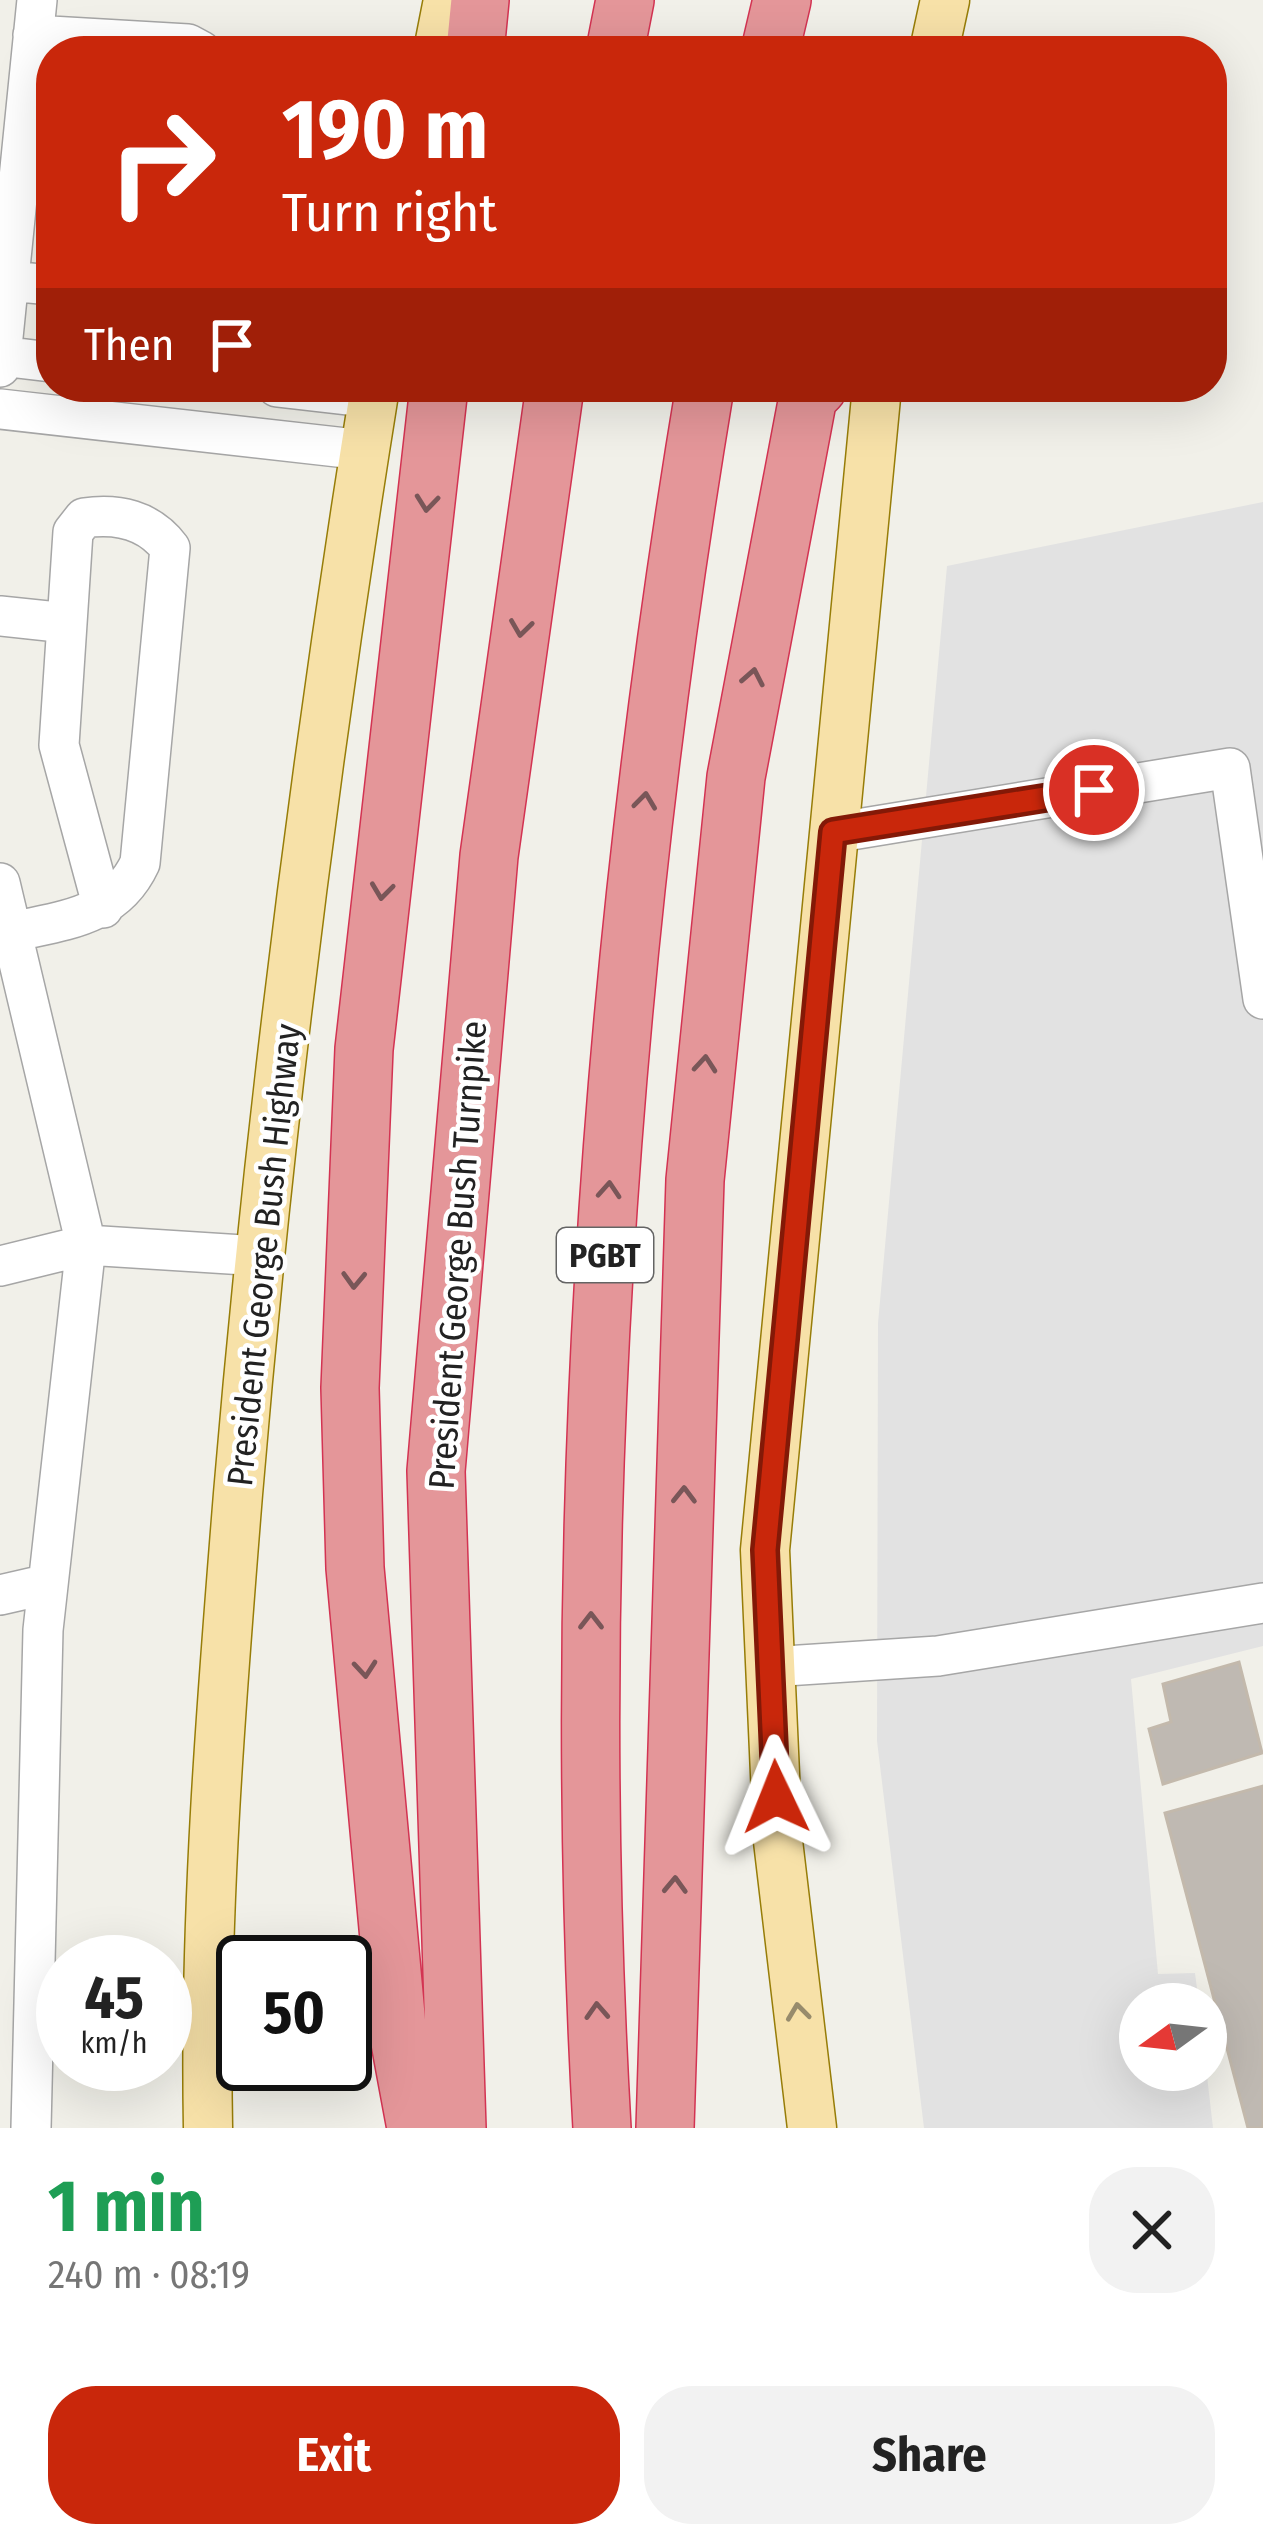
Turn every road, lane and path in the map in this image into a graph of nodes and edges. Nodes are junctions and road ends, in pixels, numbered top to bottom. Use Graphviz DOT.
graph roads {
  1 [pos="448,0"];
  2 [pos="480,0"];
  3 [pos="626,0"];
  4 [pos="782,0"];
  5 [pos="945,0"];
  6 [pos="35,18"];
  7 [pos="87,36"];
  8 [pos="440,36"];
  9 [pos="476,36"];
  10 [pos="618,36"];
  11 [pos="774,36"];
  12 [pos="937,36"];
  13 [pos="9,280"];
  14 [pos="36,283"];
  15 [pos="1,356"];
  16 [pos="36,360"];
  17 [pos="0,367"];
  18 [pos="372,402"];
  19 [pos="437,402"];
  20 [pos="553,402"];
  21 [pos="703,402"];
  22 [pos="807,402"];
  23 [pos="876,402"];
  24 [pos="0,410"];
  25 [pos="364,450"];
  26 [pos="0,616"];
  27 [pos="67,623"];
  28 [pos="1246,765"];
  29 [pos="833,832"];
  30 [pos="0,883"];
  31 [pos="103,908"];
  32 [pos="6,933"];
  33 [pos="1263,999"];
  34 [pos="86,1245"];
  35 [pos="261,1256"];
  36 [pos="0,1266"];
  37 [pos="48,1584"];
  38 [pos="0,1595"];
  39 [pos="1263,1604"];
  40 [pos="770,1667"];
  41 [pos="17,1977"];
  42 [pos="31,2128"];
  43 [pos="208,2128"];
  44 [pos="416,2128"];
  45 [pos="457,2128"];
  46 [pos="602,2128"];
  47 [pos="665,2128"];
  48 [pos="812,2128"];
  1 -- 8 [label="main road"];
  2 -- 9 [label="highway"];
  3 -- 10 [label="highway"];
  4 -- 11 [label="highway"];
  5 -- 12 [label="main road"];
  6 -- 7 [label="lane"];
  6 -- 13 [label="lane"];
  13 -- 14 [label="lane"];
  13 -- 15 [label="lane"];
  15 -- 16 [label="lane"];
  15 -- 17 [label="lane"];
  18 -- 25 [label="main road, President George Bush Highway"];
  19 -- 44 [label="highway, one-way"];
  20 -- 45 [label="highway, President George Bush Turnpike, one-way"];
  46 -- 21 [label="highway, PGBT, one-way"];
  47 -- 22 [label="highway, one-way"];
  23 -- 29 [label="main road"];
  24 -- 25 [label="lane"];
  25 -- 35 [label="main road, President George Bush Highway"];
  26 -- 27 [label="lane"];
  27 -- 31 [label="lane"];
  27 -- 31 [label="lane"];
  28 -- 29 [label="lane"];
  28 -- 33 [label="lane"];
  29 -- 40 [label="main road"];
  30 -- 32 [label="lane"];
  31 -- 32 [label="lane"];
  32 -- 34 [label="lane"];
  34 -- 35 [label="lane"];
  34 -- 36 [label="lane"];
  34 -- 37 [label="lane"];
  35 -- 43 [label="main road, President George Bush Highway"];
  37 -- 38 [label="lane"];
  37 -- 41 [label="lane"];
  39 -- 40 [label="lane"];
  48 -- 40 [label="main road, one-way"];
  41 -- 42 [label="lane"];
}
